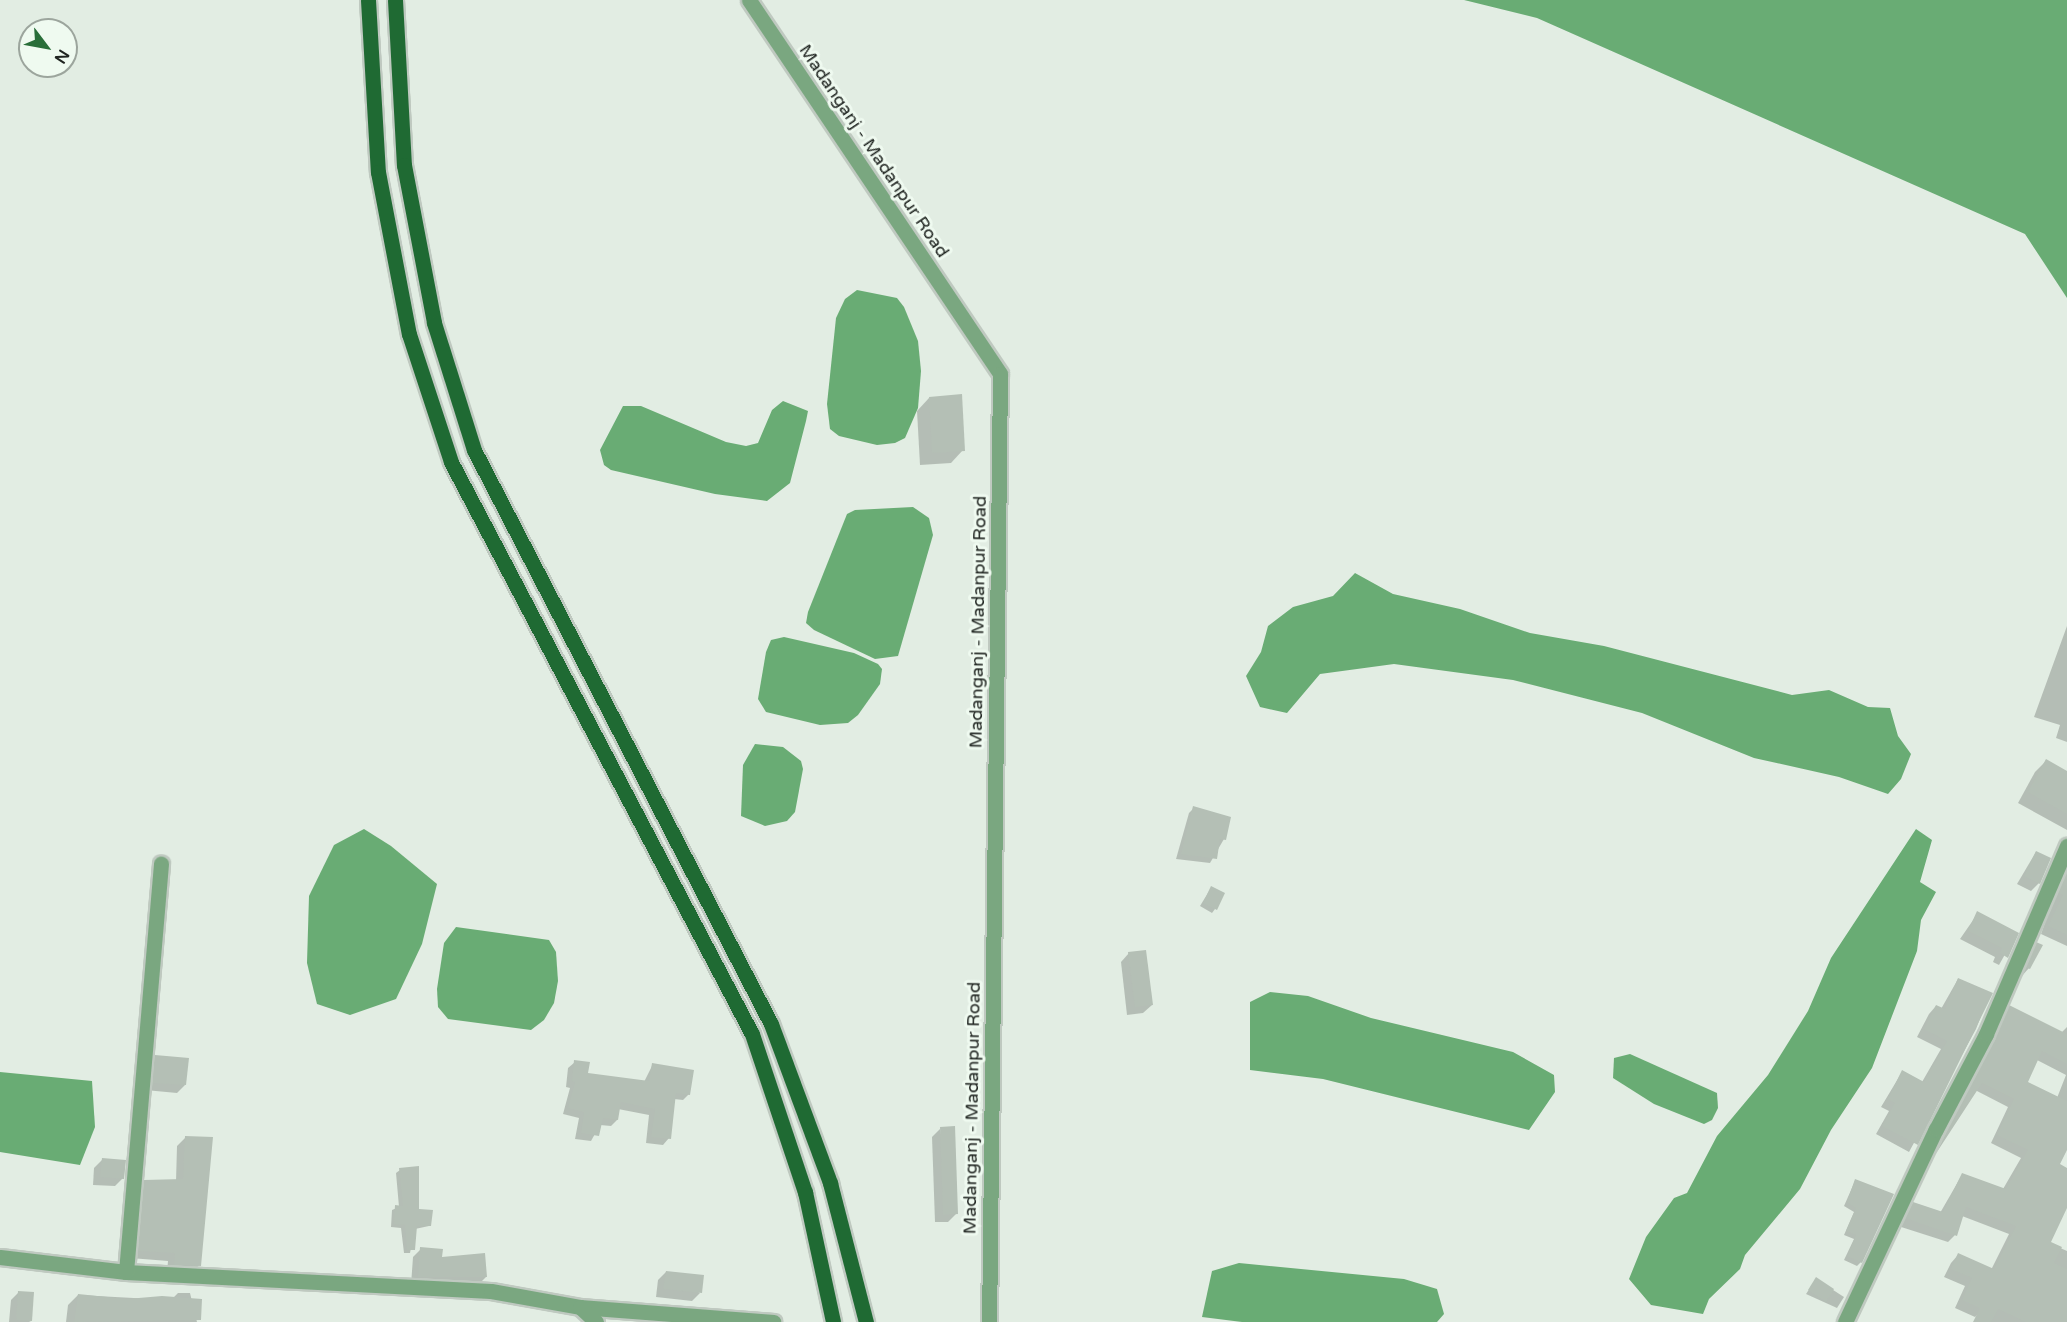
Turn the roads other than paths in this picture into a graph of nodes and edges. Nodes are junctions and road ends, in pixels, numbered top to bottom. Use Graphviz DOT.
graph roads {
  1 [pos="368,0"];
  2 [pos="395,0"];
  3 [pos="749,0"];
  4 [pos="2067,846"];
  5 [pos="161,863"];
  6 [pos="0,1257"];
  7 [pos="126,1272"];
  8 [pos="580,1307"];
  9 [pos="596,1322"];
  10 [pos="773,1322"];
  11 [pos="833,1322"];
  12 [pos="866,1322"];
  13 [pos="989,1322"];
  14 [pos="1845,1322"];
  1 -- 11 [label="main road"];
  2 -- 12 [label="main road"];
  3 -- 13 [label="street, Madanganj - Madanpur Road"];
  4 -- 14 [label="street"];
  5 -- 7 [label="street"];
  6 -- 7 [label="street"];
  7 -- 8 [label="street"];
  8 -- 9 [label="street"];
  8 -- 10 [label="street"];
}
